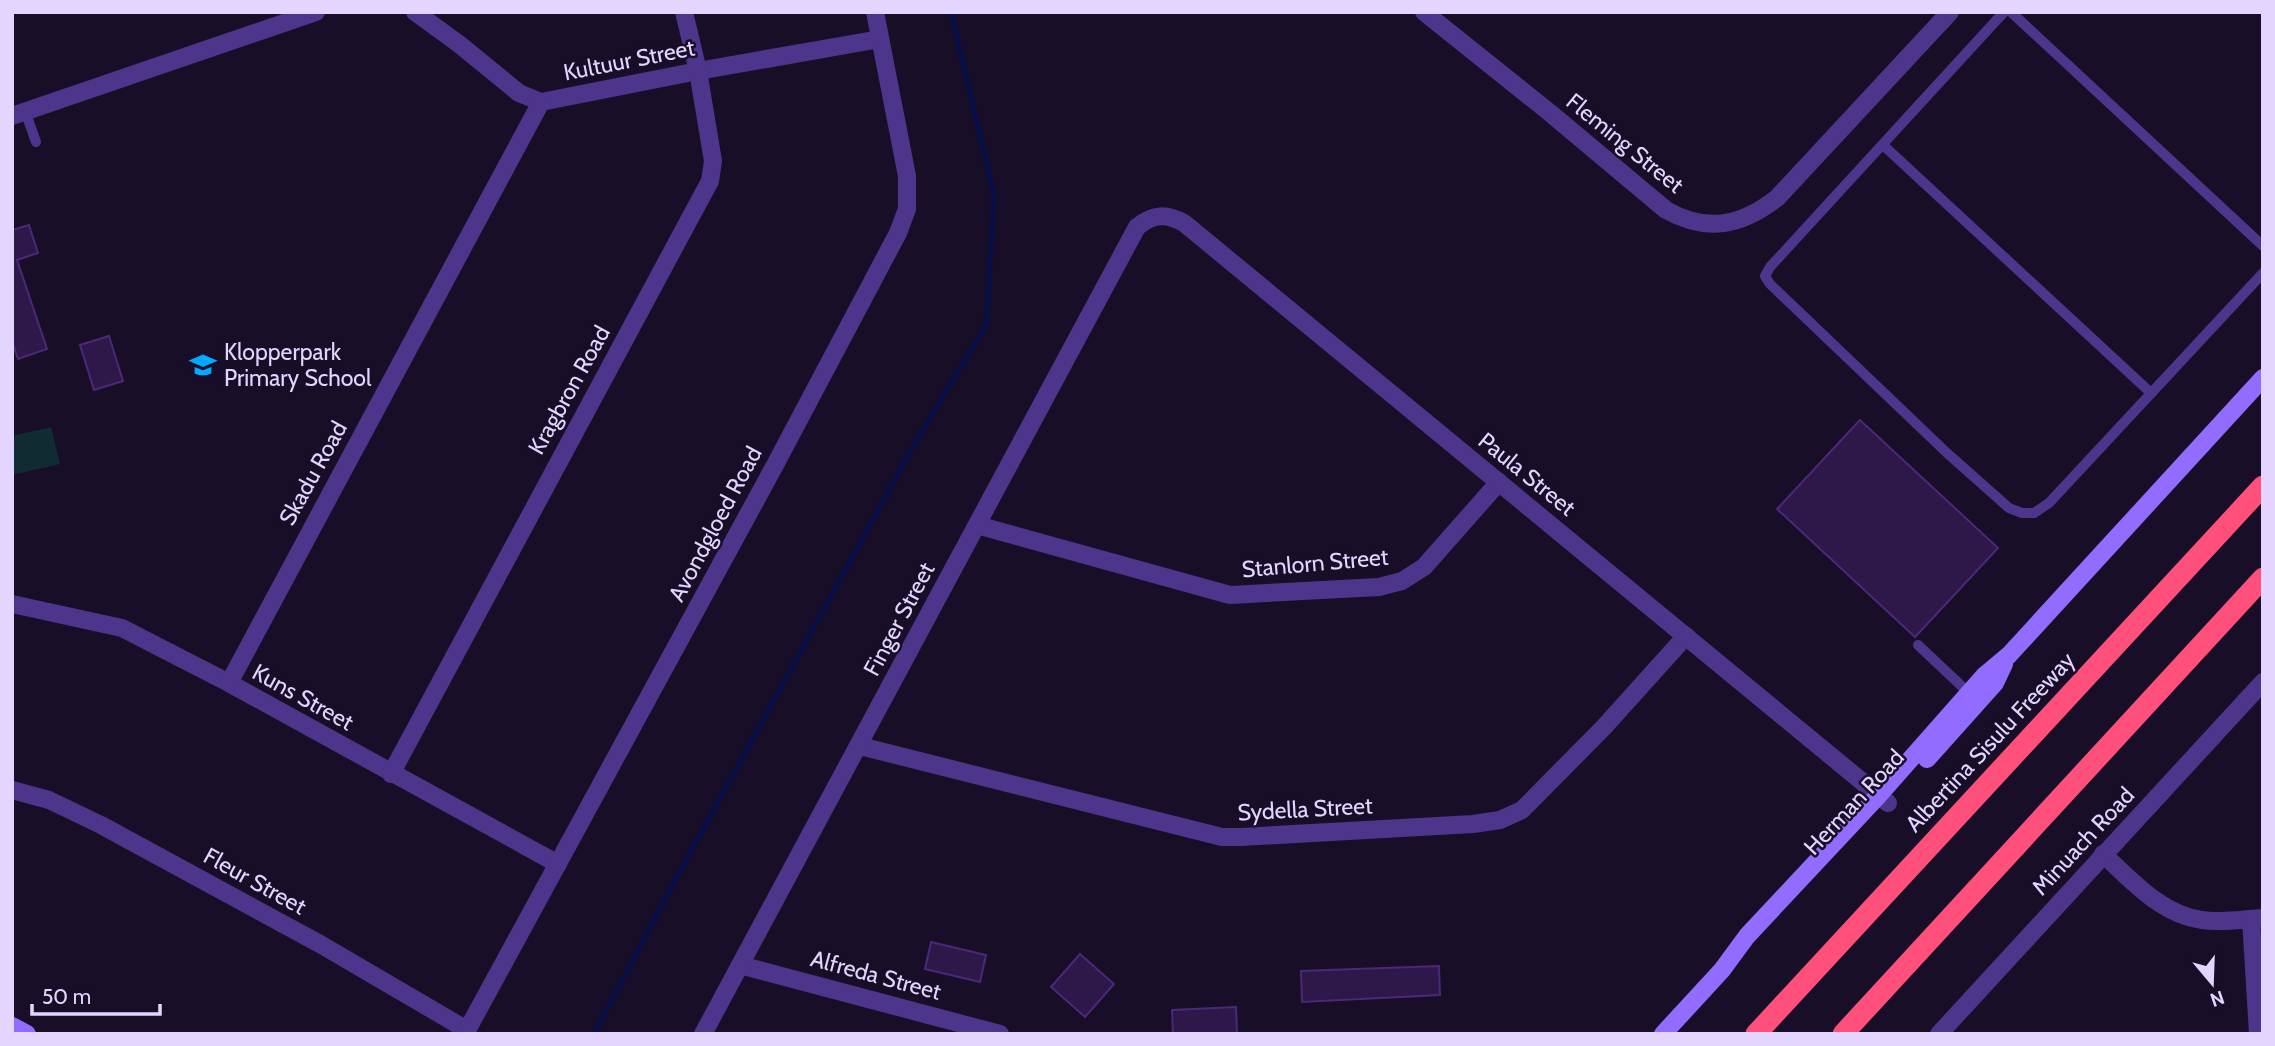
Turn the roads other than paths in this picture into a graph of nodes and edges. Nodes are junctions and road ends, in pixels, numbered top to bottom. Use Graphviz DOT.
graph roads {
  1 [pos="316,12"];
  2 [pos="415,12"];
  3 [pos="684,12"];
  4 [pos="875,12"];
  5 [pos="1423,12"];
  6 [pos="1950,12"];
  7 [pos="2004,12"];
  8 [pos="2011,12"];
  9 [pos="880,39"];
  10 [pos="698,71"];
  11 [pos="541,102"];
  12 [pos="19,113"];
  13 [pos="36,142"];
  14 [pos="1883,145"];
  15 [pos="1137,227"];
  16 [pos="2263,246"];
  17 [pos="2263,273"];
  18 [pos="2263,378"];
  19 [pos="2151,393"];
  20 [pos="1499,482"];
  21 [pos="2263,485"];
  22 [pos="976,525"];
  23 [pos="2263,578"];
  24 [pos="12,604"];
  25 [pos="1686,635"];
  26 [pos="1919,645"];
  27 [pos="2009,655"];
  28 [pos="2263,681"];
  29 [pos="229,684"];
  30 [pos="1969,693"];
  31 [pos="860,746"];
  32 [pos="391,774"];
  33 [pos="12,790"];
  34 [pos="1883,799"];
  35 [pos="2104,854"];
  36 [pos="558,864"];
  37 [pos="2257,918"];
  38 [pos="740,965"];
  39 [pos="12,1026"];
  40 [pos="466,1032"];
  41 [pos="27,1034"];
  42 [pos="703,1034"];
  43 [pos="1000,1034"];
  44 [pos="1663,1034"];
  45 [pos="1756,1034"];
  46 [pos="1843,1034"];
  47 [pos="1939,1034"];
  48 [pos="2258,1034"];
  1 -- 12 [label="street"];
  2 -- 11 [label="street, Kultuur Street"];
  3 -- 10 [label="street, Kragbron Road"];
  4 -- 9 [label="street, Avondgloed Road"];
  5 -- 6 [label="street, Fleming Street"];
  7 -- 14 [label="lane"];
  8 -- 16 [label="lane"];
  9 -- 10 [label="street, Kultuur Street"];
  9 -- 36 [label="street, Avondgloed Road"];
  10 -- 11 [label="street, Kultuur Street"];
  10 -- 32 [label="street, Kragbron Road"];
  11 -- 29 [label="street, Skadu Road"];
  12 -- 13 [label="lane"];
  14 -- 19 [label="lane"];
  14 -- 19 [label="lane"];
  15 -- 20 [label="street, Paula Street"];
  15 -- 22 [label="street, Finger Street"];
  17 -- 19 [label="lane"];
  18 -- 27 [label="main road, Herman Road"];
  20 -- 22 [label="street, Stanlorn Street"];
  20 -- 25 [label="street, Paula Street"];
  21 -- 45 [label="highway, Albertina Sisulu Freeway"];
  22 -- 31 [label="street, Finger Street"];
  23 -- 46 [label="highway"];
  24 -- 29 [label="street, Kuns Street"];
  25 -- 31 [label="street, Sydella Street"];
  25 -- 34 [label="street, Paula Street"];
  26 -- 30 [label="lane"];
  27 -- 30 [label="main road, Herman Road"];
  27 -- 34 [label="main road, Herman Road"];
  28 -- 35 [label="street, Minuach Road"];
  29 -- 32 [label="street, Kuns Street"];
  30 -- 34 [label="main road, Herman Road"];
  31 -- 38 [label="street, Finger Street"];
  32 -- 36 [label="street, Kuns Street"];
  33 -- 40 [label="street, Fleur Street"];
  34 -- 44 [label="main road, Herman Road"];
  35 -- 37 [label="street"];
  35 -- 47 [label="street, Minuach Road"];
  36 -- 40 [label="street, Avondgloed Road"];
  37 -- 48 [label="street"];
  38 -- 42 [label="street, Finger Street"];
  38 -- 43 [label="street, Alfreda Street"];
  39 -- 41 [label="main road"];
}
